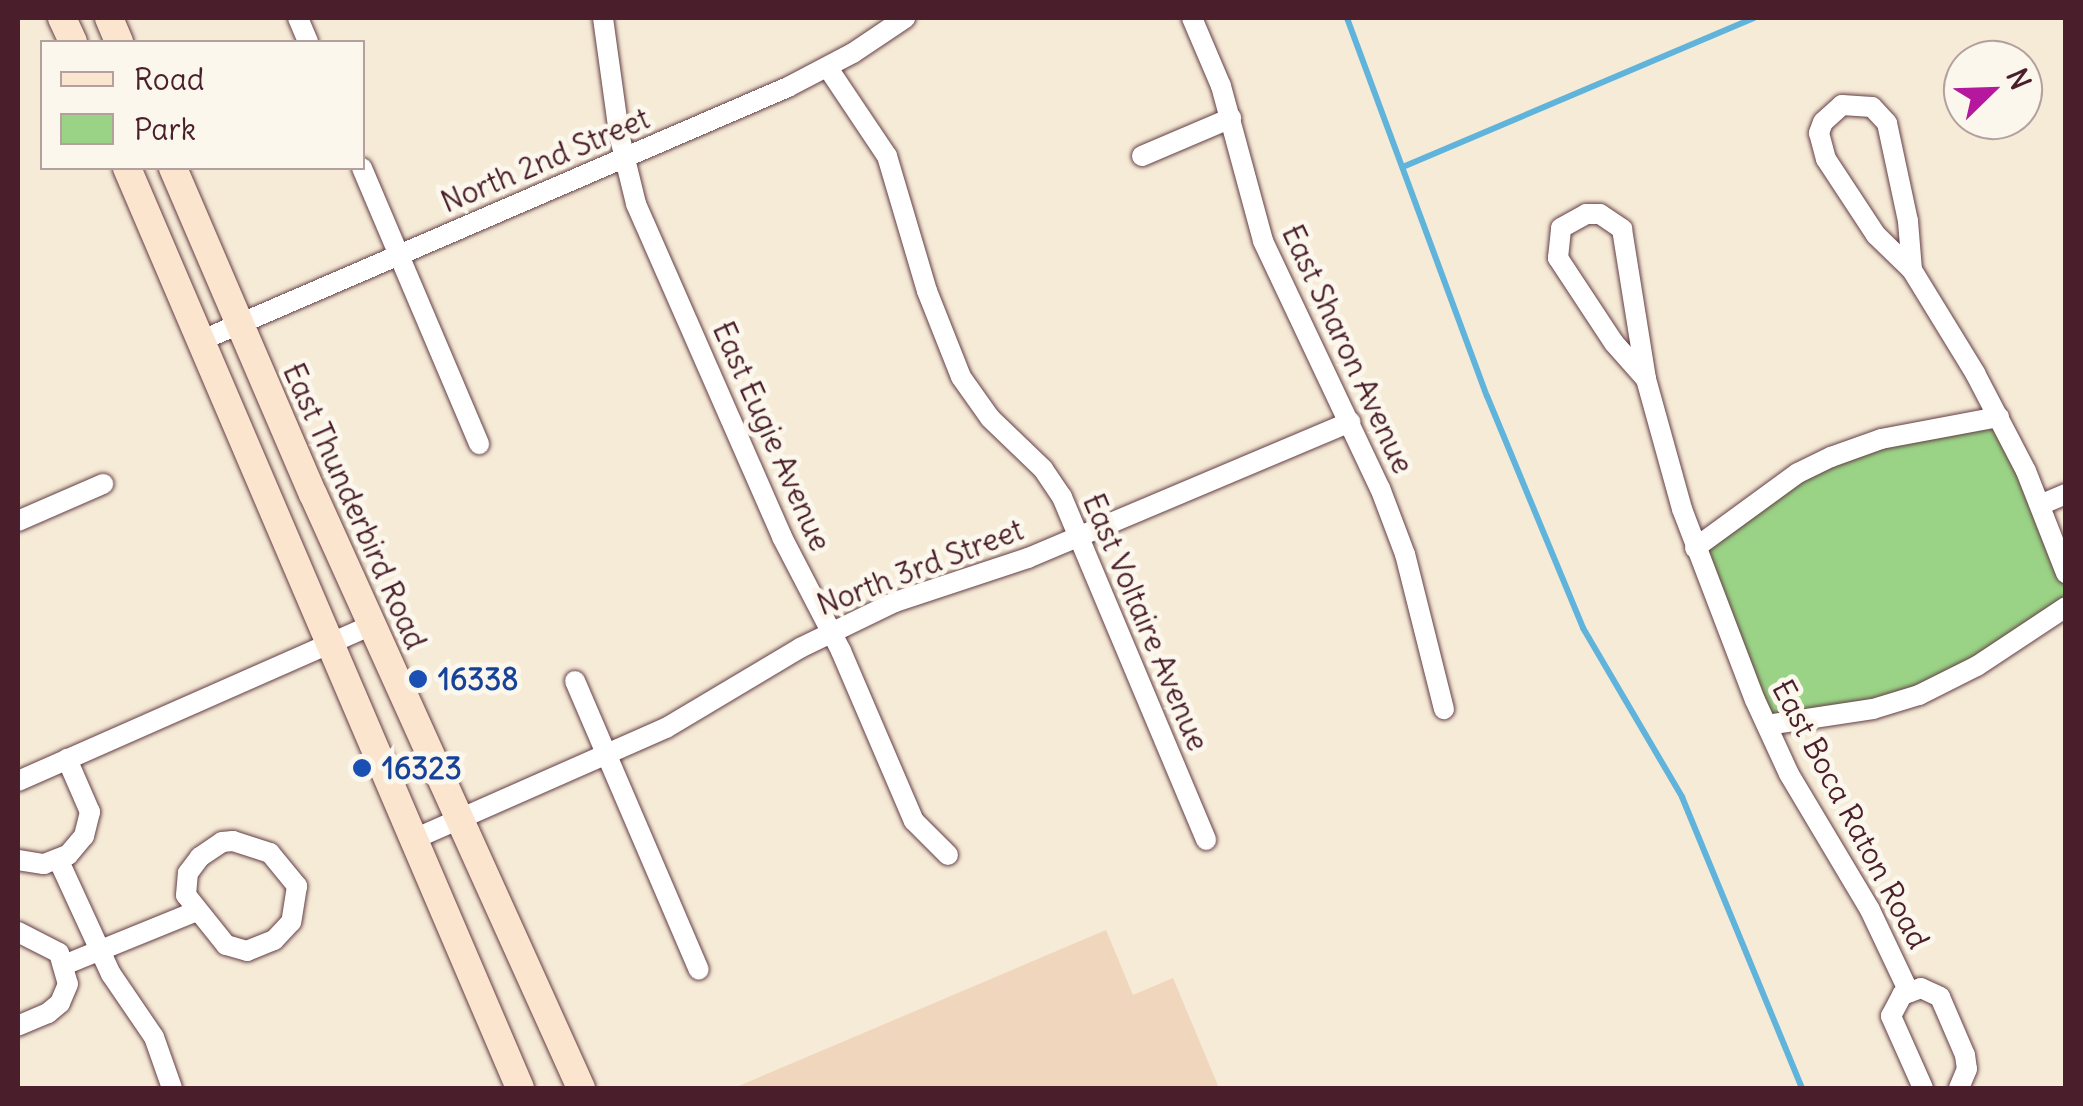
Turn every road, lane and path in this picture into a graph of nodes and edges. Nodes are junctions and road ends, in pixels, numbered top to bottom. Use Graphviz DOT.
graph roads {
  1 [pos="603,18"];
  2 [pos="904,18"];
  3 [pos="1192,18"];
  4 [pos="828,68"];
  5 [pos="1232,118"];
  6 [pos="1142,156"];
  7 [pos="624,158"];
  8 [pos="128,170"];
  9 [pos="174,170"];
  10 [pos="363,170"];
  11 [pos="399,254"];
  12 [pos="1912,270"];
  13 [pos="240,324"];
  14 [pos="200,341"];
  15 [pos="1646,379"];
  16 [pos="1999,416"];
  17 [pos="1350,422"];
  18 [pos="479,444"];
  19 [pos="103,484"];
  20 [pos="2066,494"];
  21 [pos="2040,505"];
  22 [pos="18,521"];
  23 [pos="1076,538"];
  24 [pos="1695,548"];
  25 [pos="2066,573"];
  26 [pos="2066,607"];
  27 [pos="372,625"];
  28 [pos="832,632"];
  29 [pos="328,645"];
  30 [pos="575,681"];
  31 [pos="1444,709"];
  32 [pos="1768,724"];
  33 [pos="607,756"];
  34 [pos="67,759"];
  35 [pos="18,781"];
  36 [pos="459,820"];
  37 [pos="414,839"];
  38 [pos="1206,840"];
  39 [pos="948,854"];
  40 [pos="18,860"];
  41 [pos="58,860"];
  42 [pos="197,911"];
  43 [pos="18,932"];
  44 [pos="100,953"];
  45 [pos="64,966"];
  46 [pos="699,970"];
  47 [pos="1909,992"];
  48 [pos="18,1026"];
  49 [pos="172,1088"];
  50 [pos="520,1088"];
  51 [pos="580,1088"];
  52 [pos="1922,1088"];
  53 [pos="1959,1088"];
  1 -- 7 [label="street, East Eugie Avenue"];
  2 -- 4 [label="street, North 2nd Street"];
  3 -- 5 [label="street, East Sharon Avenue"];
  4 -- 7 [label="street, North 2nd Street"];
  4 -- 23 [label="street, East Voltaire Avenue"];
  5 -- 6 [label="street"];
  5 -- 17 [label="street, East Sharon Avenue"];
  7 -- 11 [label="street, North 2nd Street"];
  7 -- 28 [label="street, East Eugie Avenue"];
  8 -- 14 [label="main road"];
  9 -- 13 [label="main road, East Thunderbird Road"];
  10 -- 11 [label="street"];
  11 -- 13 [label="street, North 2nd Street"];
  11 -- 18 [label="street"];
  12 -- 12 [label="street"];
  12 -- 16 [label="street"];
  13 -- 14 [label="street, North 2nd Street"];
  13 -- 27 [label="main road, East Thunderbird Road"];
  14 -- 29 [label="main road"];
  15 -- 15 [label="street, East Boca Raton Road"];
  15 -- 24 [label="street, East Boca Raton Road"];
  16 -- 21 [label="street"];
  16 -- 24 [label="street"];
  17 -- 23 [label="street, North 3rd Street"];
  17 -- 31 [label="street, East Sharon Avenue"];
  19 -- 22 [label="street"];
  20 -- 21 [label="street"];
  21 -- 25 [label="street"];
  23 -- 28 [label="street, North 3rd Street"];
  23 -- 38 [label="street, East Voltaire Avenue"];
  24 -- 32 [label="street, East Boca Raton Road"];
  26 -- 32 [label="street"];
  27 -- 29 [label="street"];
  27 -- 36 [label="main road, East Thunderbird Road"];
  28 -- 33 [label="street, North 3rd Street"];
  28 -- 39 [label="street, East Eugie Avenue"];
  29 -- 34 [label="street"];
  29 -- 37 [label="main road"];
  30 -- 33 [label="street"];
  32 -- 47 [label="street, East Boca Raton Road"];
  33 -- 36 [label="street, North 3rd Street"];
  33 -- 46 [label="street"];
  34 -- 35 [label="street"];
  34 -- 41 [label="street"];
  36 -- 37 [label="street, North 3rd Street"];
  36 -- 51 [label="main road, East Thunderbird Road"];
  37 -- 50 [label="main road"];
  40 -- 41 [label="street"];
  41 -- 44 [label="street"];
  42 -- 42 [label="street"];
  42 -- 44 [label="street"];
  43 -- 45 [label="street"];
  44 -- 45 [label="street"];
  44 -- 49 [label="street"];
  45 -- 48 [label="street"];
  47 -- 52 [label="street, East Boca Raton Road"];
  47 -- 53 [label="street, East Boca Raton Road"];
}
